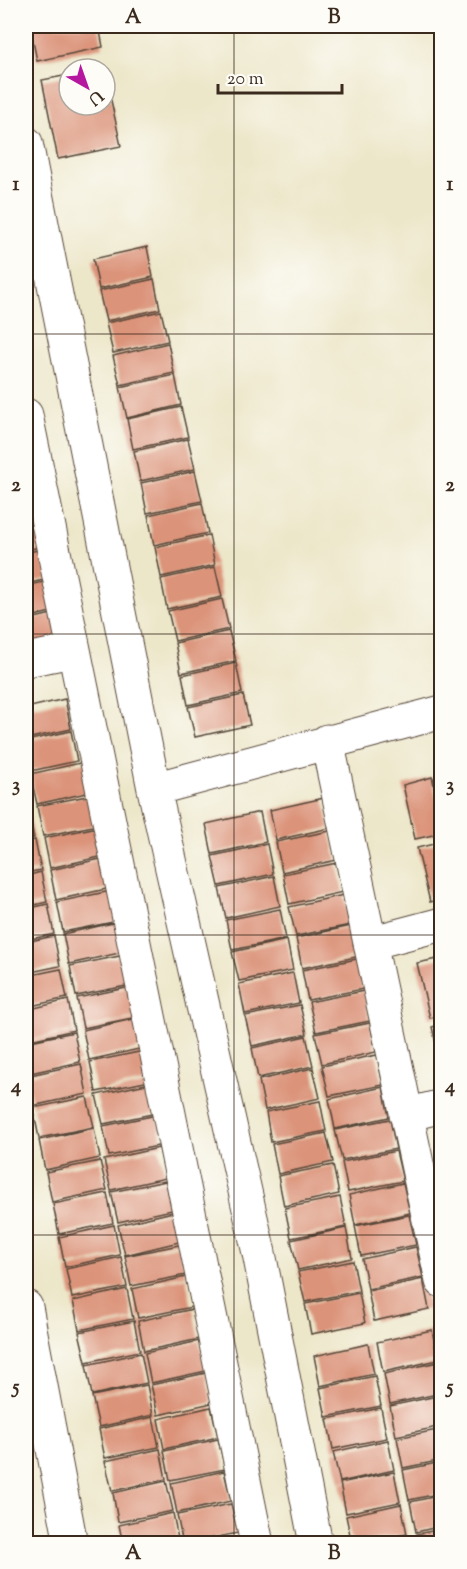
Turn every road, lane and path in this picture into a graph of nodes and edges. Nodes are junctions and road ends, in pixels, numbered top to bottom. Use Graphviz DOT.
graph roads {
  1 [pos="26,143"];
  2 [pos="26,415"];
  3 [pos="72,651"];
  4 [pos="26,660"];
  5 [pos="441,712"];
  6 [pos="327,741"];
  7 [pos="157,798"];
  8 [pos="109,819"];
  9 [pos="441,924"];
  10 [pos="370,943"];
  11 [pos="441,1106"];
  12 [pos="406,1115"];
  13 [pos="441,1281"];
  14 [pos="26,1307"];
  15 [pos="33,1390"];
  16 [pos="70,1544"];
  17 [pos="257,1544"];
  18 [pos="316,1544"];
  1 -- 7 [label="street"];
  2 -- 3 [label="street"];
  3 -- 4 [label="street"];
  3 -- 8 [label="street"];
  5 -- 6 [label="street"];
  6 -- 7 [label="street"];
  6 -- 10 [label="street"];
  7 -- 8 [label="street"];
  7 -- 18 [label="street"];
  8 -- 17 [label="street"];
  9 -- 10 [label="street"];
  10 -- 12 [label="street"];
  11 -- 12 [label="street"];
  12 -- 13 [label="street"];
  14 -- 15 [label="street"];
  15 -- 16 [label="street"];
}
